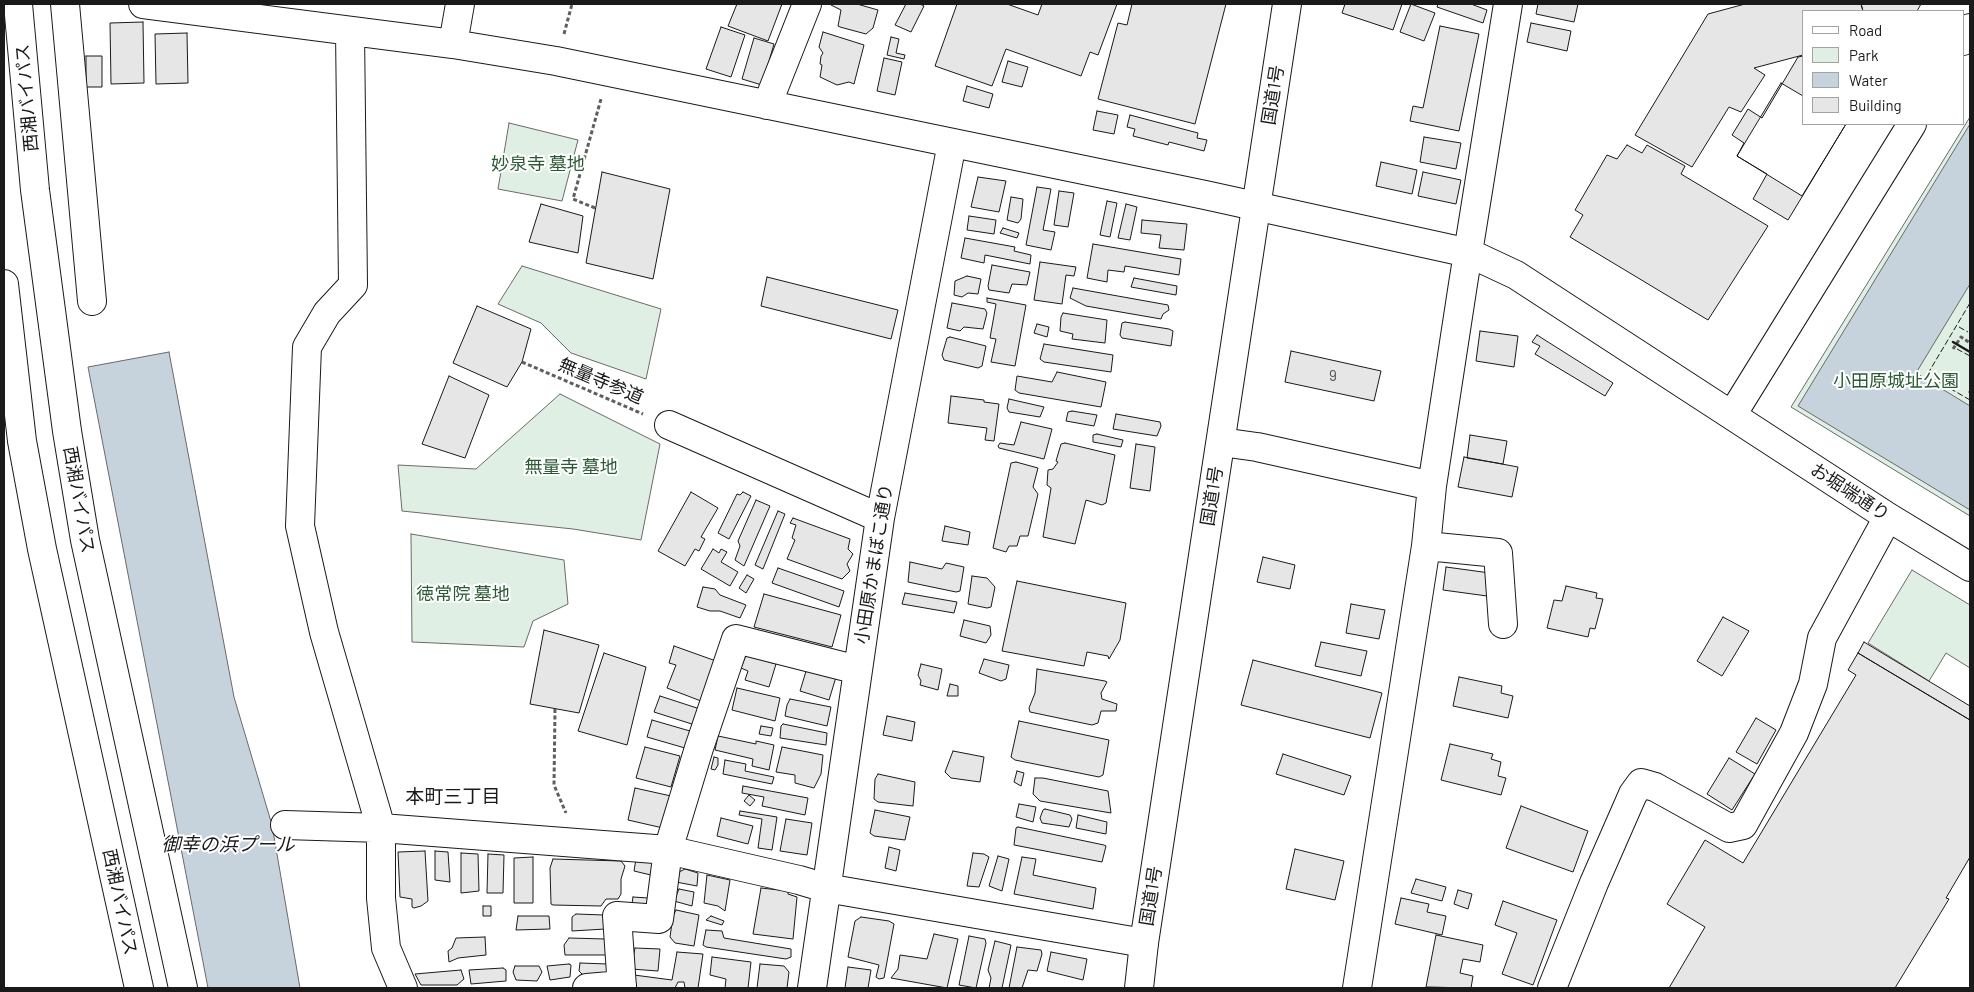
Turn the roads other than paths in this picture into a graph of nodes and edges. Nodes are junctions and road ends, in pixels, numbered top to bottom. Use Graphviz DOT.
graph roads {
  1 [pos="18,4"];
  2 [pos="65,4"];
  3 [pos="144,4"];
  4 [pos="460,4"];
  5 [pos="807,4"];
  6 [pos="1287,4"];
  7 [pos="1508,4"];
  8 [pos="285,13"];
  9 [pos="1970,28"];
  10 [pos="350,31"];
  11 [pos="1964,39"];
  12 [pos="453,44"];
  13 [pos="767,105"];
  14 [pos="1911,125"];
  15 [pos="952,143"];
  16 [pos="1256,206"];
  17 [pos="1469,252"];
  18 [pos="4,284"];
  19 [pos="92,301"];
  20 [pos="1732,415"];
  21 [pos="669,425"];
  22 [pos="1221,442"];
  23 [pos="1432,486"];
  24 [pos="1888,517"];
  25 [pos="880,518"];
  26 [pos="1426,546"];
  27 [pos="1970,566"];
  28 [pos="1503,624"];
  29 [pos="858,670"];
  30 [pos="285,825"];
  31 [pos="381,828"];
  32 [pos="668,850"];
  33 [pos="826,888"];
  34 [pos="1144,943"];
  35 [pos="622,987"];
  36 [pos="139,988"];
  37 [pos="183,988"];
  38 [pos="403,988"];
  39 [pos="587,988"];
  40 [pos="812,988"];
  41 [pos="1139,988"];
  42 [pos="1357,988"];
  43 [pos="1552,988"];
  1 -- 37 [label="main road, 西湘バイパス"];
  2 -- 19 [label="main road"];
  3 -- 8 [label="main road, お堀端通り"];
  4 -- 12 [label="main road"];
  5 -- 13 [label="main road"];
  6 -- 16 [label="main road, 国道1号"];
  7 -- 17 [label="main road"];
  8 -- 10 [label="main road, お堀端通り"];
  9 -- 11 [label="main road"];
  10 -- 12 [label="main road, お堀端通り"];
  10 -- 31 [label="main road"];
  12 -- 13 [label="main road, お堀端通り"];
  13 -- 15 [label="main road, お堀端通り"];
  14 -- 20 [label="main road"];
  15 -- 16 [label="main road, お堀端通り"];
  15 -- 25 [label="main road, 小田原かまぼこ通り"];
  16 -- 17 [label="main road, お堀端通り"];
  16 -- 22 [label="main road, 国道1号"];
  17 -- 20 [label="main road, お堀端通り"];
  17 -- 23 [label="main road"];
  18 -- 36 [label="main road, 西湘バイパス"];
  20 -- 24 [label="main road, お堀端通り"];
  21 -- 25 [label="main road"];
  22 -- 23 [label="main road"];
  22 -- 34 [label="main road, 国道1号"];
  23 -- 26 [label="main road"];
  24 -- 27 [label="main road, お堀端通り"];
  24 -- 43 [label="main road"];
  25 -- 29 [label="main road, 小田原かまぼこ通り"];
  26 -- 28 [label="main road"];
  26 -- 42 [label="main road"];
  29 -- 32 [label="main road"];
  29 -- 33 [label="main road, 小田原かまぼこ通り"];
  30 -- 31 [label="main road"];
  31 -- 32 [label="main road"];
  31 -- 38 [label="main road"];
  32 -- 33 [label="main road"];
  32 -- 35 [label="main road"];
  33 -- 34 [label="main road"];
  33 -- 40 [label="main road, 小田原かまぼこ通り"];
  34 -- 41 [label="main road, 国道1号"];
  35 -- 39 [label="main road"];
}
